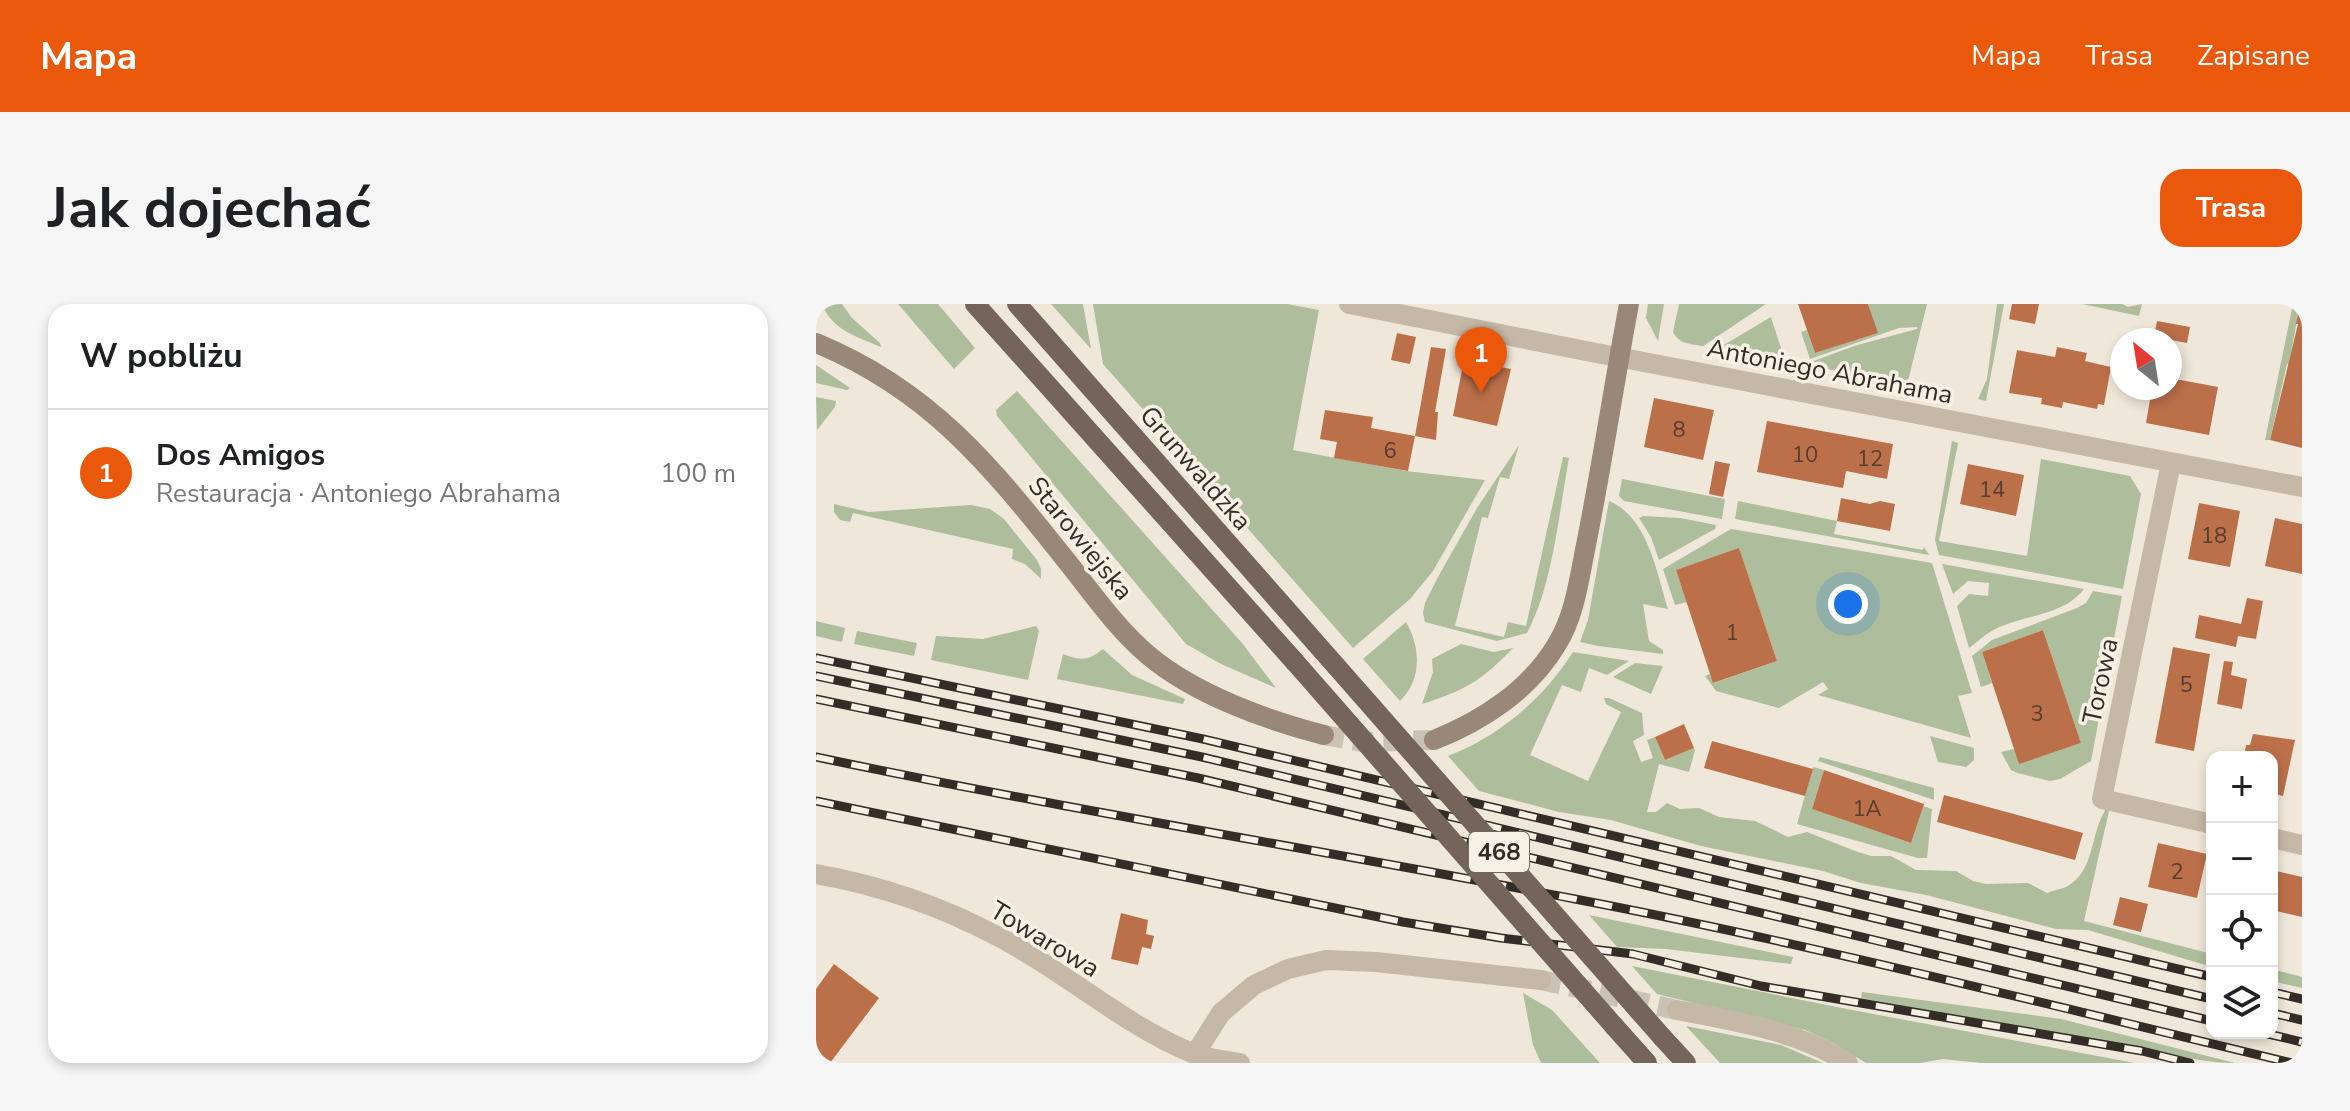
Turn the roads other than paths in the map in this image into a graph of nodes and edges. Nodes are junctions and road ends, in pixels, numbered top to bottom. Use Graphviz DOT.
graph roads {
  1 [pos="975,304"];
  2 [pos="1017,304"];
  3 [pos="1349,304"];
  4 [pos="1629,304"];
  5 [pos="816,343"];
  6 [pos="1619,358"];
  7 [pos="2171,463"];
  8 [pos="2302,487"];
  9 [pos="1324,735"];
  10 [pos="1434,740"];
  11 [pos="2208,823"];
  12 [pos="2278,839"];
  13 [pos="2302,845"];
  14 [pos="816,874"];
  15 [pos="1541,980"];
  16 [pos="1677,1010"];
  17 [pos="1191,1059"];
  18 [pos="1240,1063"];
  19 [pos="1647,1063"];
  20 [pos="1686,1063"];
  21 [pos="1848,1063"];
  1 -- 19 [label="main road, Grunwaldzka / 468, bridge"];
  2 -- 20 [label="main road, Grunwaldzka / 468, bridge"];
  3 -- 6 [label="street, Antoniego Abrahama"];
  4 -- 6 [label="main road"];
  5 -- 9 [label="main road, Starowiejska"];
  6 -- 7 [label="street, Antoniego Abrahama"];
  6 -- 10 [label="main road"];
  7 -- 8 [label="street, Antoniego Abrahama"];
  7 -- 11 [label="street, Torowa"];
  12 -- 13 [label="street"];
  14 -- 17 [label="street, Towarowa"];
  15 -- 17 [label="street"];
  16 -- 21 [label="street"];
  17 -- 18 [label="street, Towarowa"];
}
